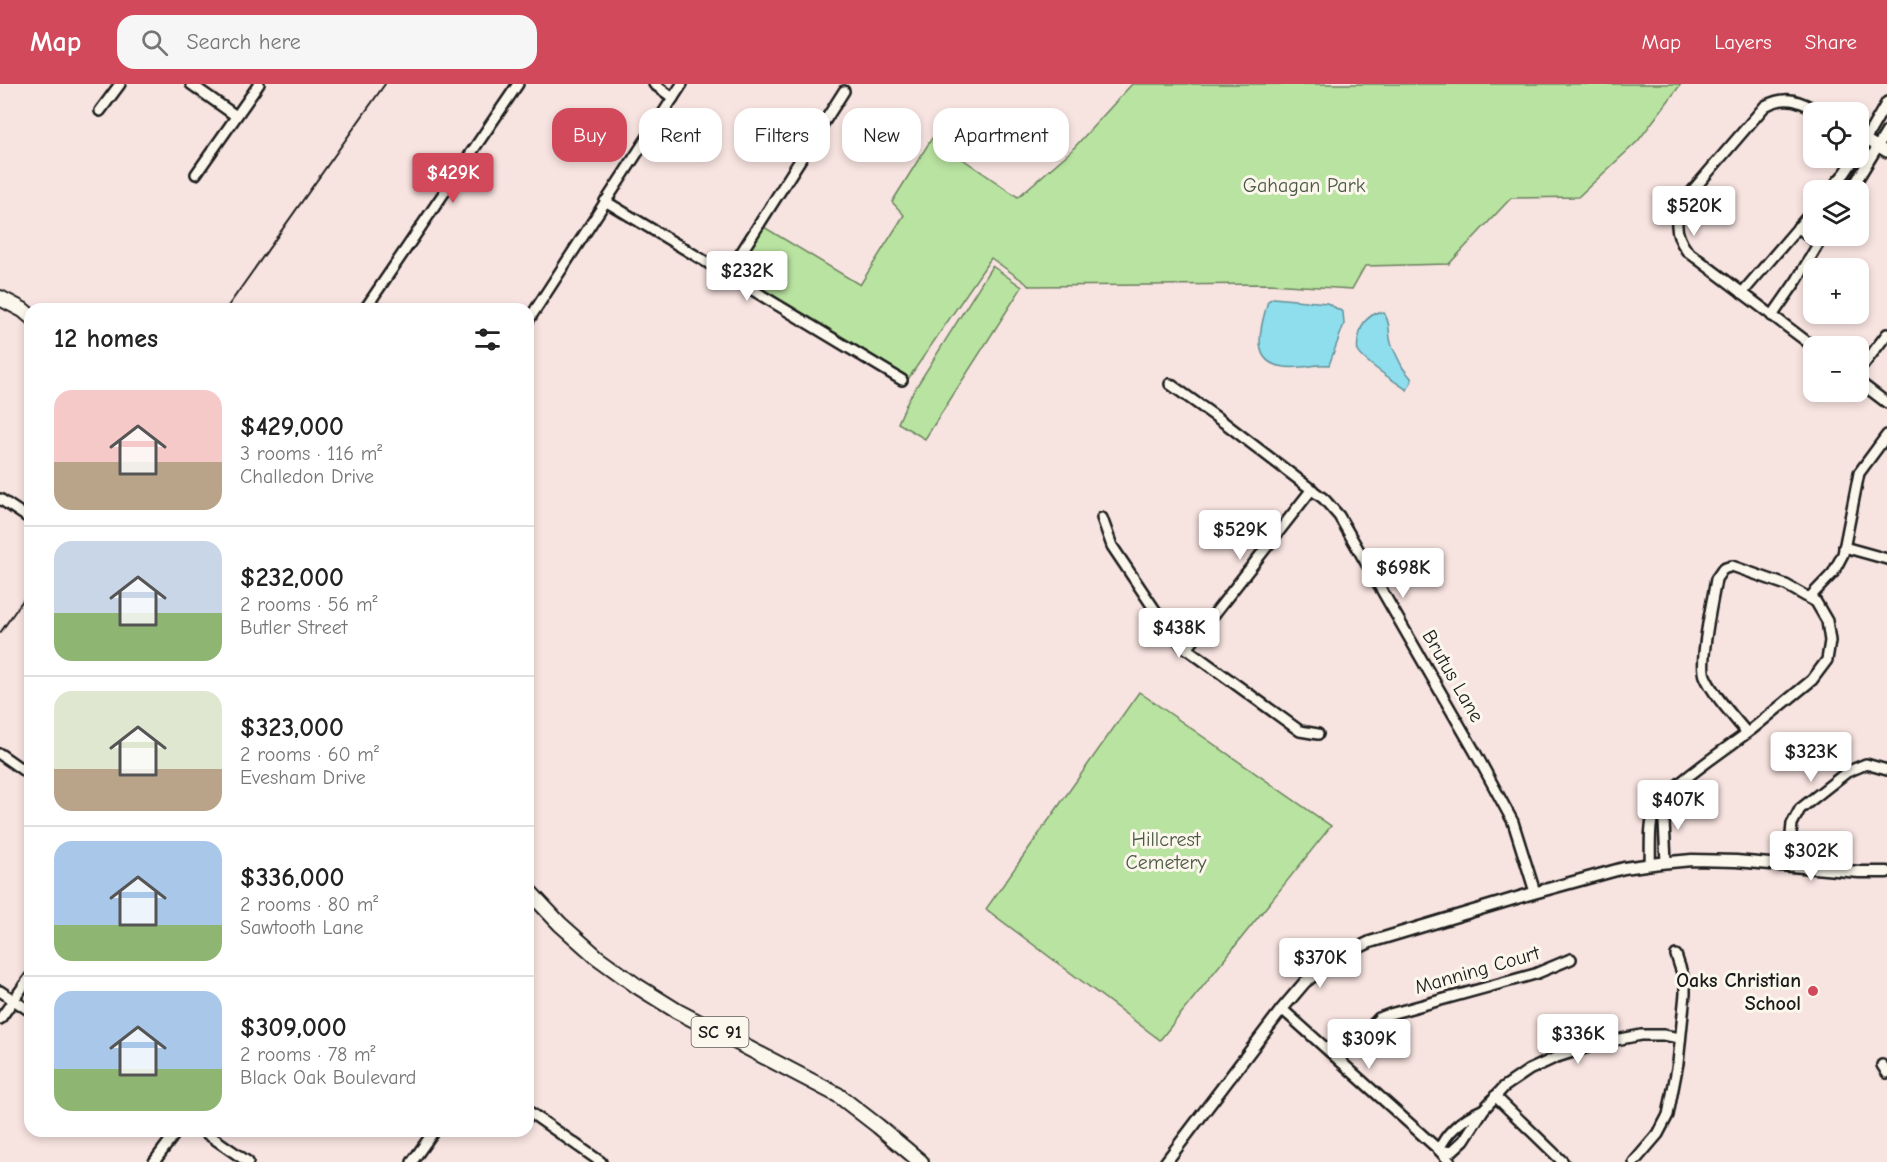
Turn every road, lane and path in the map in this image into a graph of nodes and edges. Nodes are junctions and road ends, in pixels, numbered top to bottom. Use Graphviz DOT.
graph roads {
  1 [pos="120,84"];
  2 [pos="191,84"];
  3 [pos="259,84"];
  4 [pos="518,84"];
  5 [pos="654,84"];
  6 [pos="682,84"];
  7 [pos="844,91"];
  8 [pos="673,98"];
  9 [pos="1803,102"];
  10 [pos="1887,102"];
  11 [pos="100,111"];
  12 [pos="236,116"];
  13 [pos="1869,128"];
  14 [pos="1887,130"];
  15 [pos="1869,142"];
  16 [pos="1878,147"];
  17 [pos="1887,152"];
  18 [pos="1848,168"];
  19 [pos="196,174"];
  20 [pos="1839,180"];
  21 [pos="1857,180"];
  22 [pos="605,201"];
  23 [pos="1803,221"];
  24 [pos="1798,227"];
  25 [pos="1803,231"];
  26 [pos="1817,246"];
  27 [pos="727,275"];
  28 [pos="1742,293"];
  29 [pos="0,298"];
  30 [pos="368,303"];
  31 [pos="24,311"];
  32 [pos="534,312"];
  33 [pos="1772,316"];
  34 [pos="1887,334"];
  35 [pos="1803,339"];
  36 [pos="1869,358"];
  37 [pos="903,380"];
  38 [pos="1170,384"];
  39 [pos="1869,389"];
  40 [pos="1887,403"];
  41 [pos="1887,435"];
  42 [pos="1312,489"];
  43 [pos="0,499"];
  44 [pos="24,515"];
  45 [pos="1102,518"];
  46 [pos="1844,547"];
  47 [pos="1887,559"];
  48 [pos="1809,598"];
  49 [pos="1188,649"];
  50 [pos="1747,733"];
  51 [pos="1318,734"];
  52 [pos="0,753"];
  53 [pos="1887,770"];
  54 [pos="24,771"];
  55 [pos="1663,801"];
  56 [pos="1666,862"];
  57 [pos="1650,864"];
  58 [pos="1788,866"];
  59 [pos="1887,872"];
  60 [pos="1533,893"];
  61 [pos="534,896"];
  62 [pos="1676,956"];
  63 [pos="1571,959"];
  64 [pos="24,986"];
  65 [pos="0,991"];
  66 [pos="14,1000"];
  67 [pos="24,1007"];
  68 [pos="1282,1009"];
  69 [pos="0,1019"];
  70 [pos="1680,1038"];
  71 [pos="1339,1060"];
  72 [pos="1495,1096"];
  73 [pos="1484,1109"];
  74 [pos="534,1115"];
  75 [pos="173,1137"];
  76 [pos="212,1137"];
  77 [pos="431,1137"];
  78 [pos="1439,1150"];
  79 [pos="154,1162"];
  80 [pos="248,1162"];
  81 [pos="412,1162"];
  82 [pos="601,1162"];
  83 [pos="921,1162"];
  84 [pos="1166,1162"];
  85 [pos="1450,1162"];
  86 [pos="1563,1162"];
  87 [pos="1634,1162"];
  1 -- 11 [label="street"];
  2 -- 12 [label="street"];
  3 -- 12 [label="street"];
  4 -- 30 [label="street"];
  5 -- 8 [label="street"];
  6 -- 8 [label="street"];
  7 -- 27 [label="street"];
  8 -- 22 [label="street"];
  9 -- 28 [label="street"];
  10 -- 13 [label="street"];
  12 -- 19 [label="street"];
  14 -- 16 [label="street"];
  15 -- 16 [label="street"];
  16 -- 17 [label="street"];
  16 -- 21 [label="street"];
  18 -- 20 [label="street"];
  22 -- 27 [label="street"];
  22 -- 32 [label="street"];
  23 -- 24 [label="street"];
  24 -- 25 [label="street"];
  24 -- 28 [label="street"];
  26 -- 33 [label="street"];
  27 -- 37 [label="street"];
  28 -- 33 [label="street"];
  29 -- 31 [label="main road"];
  33 -- 35 [label="street"];
  34 -- 36 [label="street"];
  38 -- 42 [label="street, Brutus Lane"];
  39 -- 40 [label="street"];
  41 -- 46 [label="street"];
  42 -- 49 [label="street"];
  42 -- 60 [label="street, Brutus Lane"];
  43 -- 44 [label="street"];
  45 -- 49 [label="street"];
  46 -- 47 [label="street"];
  46 -- 48 [label="street"];
  48 -- 50 [label="street"];
  48 -- 50 [label="street"];
  49 -- 51 [label="street"];
  50 -- 55 [label="street"];
  52 -- 54 [label="street"];
  53 -- 58 [label="street"];
  55 -- 56 [label="street"];
  55 -- 57 [label="street"];
  56 -- 57 [label="street"];
  56 -- 58 [label="street"];
  57 -- 60 [label="street"];
  58 -- 59 [label="street"];
  60 -- 68 [label="street"];
  61 -- 83 [label="main road, SC 91"];
  62 -- 70 [label="street"];
  63 -- 71 [label="street, Manning Court"];
  64 -- 66 [label="street"];
  65 -- 66 [label="street"];
  66 -- 67 [label="street"];
  66 -- 69 [label="street"];
  68 -- 71 [label="street"];
  68 -- 84 [label="street"];
  70 -- 72 [label="street"];
  70 -- 87 [label="street"];
  71 -- 78 [label="street"];
  72 -- 73 [label="street"];
  72 -- 86 [label="street"];
  73 -- 78 [label="street"];
  73 -- 78 [label="street"];
  74 -- 82 [label="street"];
  75 -- 79 [label="street"];
  76 -- 80 [label="street"];
  77 -- 81 [label="street"];
  78 -- 85 [label="street"];
}
